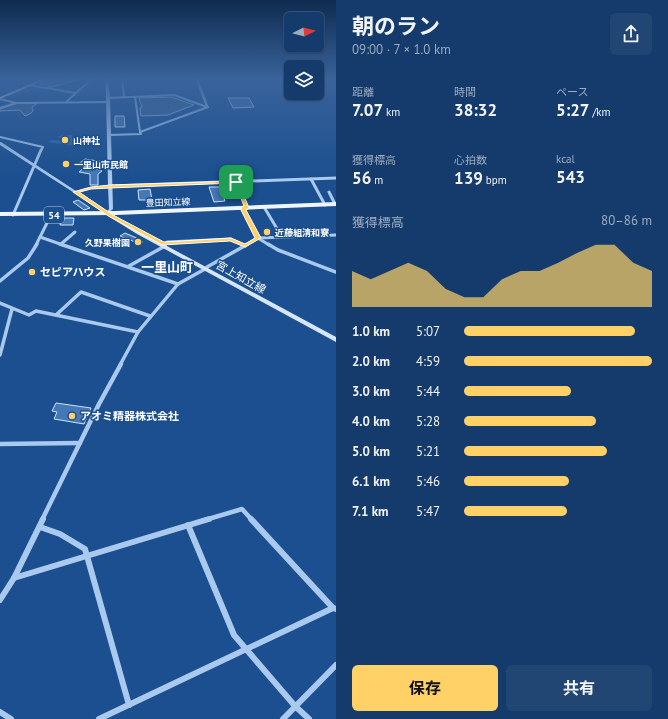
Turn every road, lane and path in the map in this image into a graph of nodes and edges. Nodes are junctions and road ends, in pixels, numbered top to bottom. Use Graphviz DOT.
graph roads {
  1 [pos="108,112"];
  2 [pos="137,112"];
  3 [pos="196,112"];
  4 [pos="140,132"];
  5 [pos="108,135"];
  6 [pos="0,137"];
  7 [pos="0,143"];
  8 [pos="34,165"];
  9 [pos="336,178"];
  10 [pos="311,179"];
  11 [pos="236,182"];
  12 [pos="110,186"];
  13 [pos="76,192"];
  14 [pos="329,192"];
  15 [pos="325,204"];
  16 [pos="336,204"];
  17 [pos="264,207"];
  18 [pos="245,208"];
  19 [pos="107,213"];
  20 [pos="0,214"];
  21 [pos="13,215"];
  22 [pos="51,215"];
  23 [pos="75,232"];
  24 [pos="336,235"];
  25 [pos="40,237"];
  26 [pos="282,237"];
  27 [pos="258,238"];
  28 [pos="61,244"];
  29 [pos="164,245"];
  30 [pos="245,246"];
  31 [pos="129,266"];
  32 [pos="206,268"];
  33 [pos="336,272"];
  34 [pos="0,281"];
  35 [pos="178,284"];
  36 [pos="0,303"];
  37 [pos="12,309"];
  38 [pos="56,315"];
  39 [pos="150,316"];
  40 [pos="138,332"];
  41 [pos="336,339"];
  42 [pos="0,354"];
  43 [pos="80,443"];
  44 [pos="0,444"];
  45 [pos="188,525"];
  46 [pos="40,527"];
  47 [pos="87,556"];
  48 [pos="14,578"];
  49 [pos="0,600"];
  50 [pos="334,609"];
  51 [pos="246,650"];
  52 [pos="336,665"];
  53 [pos="129,705"];
  54 [pos="295,706"];
  55 [pos="0,712"];
  56 [pos="11,719"];
  57 [pos="99,719"];
  58 [pos="283,719"];
  59 [pos="309,719"];
  1 -- 5 [label="street"];
  2 -- 4 [label="street"];
  3 -- 4 [label="street"];
  4 -- 5 [label="street"];
  5 -- 12 [label="street"];
  6 -- 8 [label="street"];
  7 -- 8 [label="street"];
  8 -- 13 [label="street"];
  8 -- 21 [label="street"];
  9 -- 10 [label="street"];
  10 -- 11 [label="street"];
  10 -- 15 [label="street"];
  11 -- 12 [label="street"];
  11 -- 18 [label="street"];
  12 -- 13 [label="street"];
  12 -- 19 [label="street"];
  13 -- 19 [label="street"];
  14 -- 16 [label="street"];
  15 -- 16 [label="main road, 豊田知立線 / 54"];
  15 -- 17 [label="main road, 豊田知立線 / 54"];
  17 -- 18 [label="main road, 豊田知立線 / 54"];
  17 -- 26 [label="street"];
  18 -- 19 [label="main road, 豊田知立線 / 54"];
  18 -- 27 [label="street"];
  19 -- 22 [label="main road, 豊田知立線 / 54"];
  19 -- 29 [label="main road, 宮上知立線"];
  20 -- 21 [label="main road, 豊田知立線 / 54"];
  21 -- 22 [label="main road, 豊田知立線 / 54"];
  22 -- 25 [label="street"];
  23 -- 28 [label="street"];
  24 -- 26 [label="street"];
  25 -- 28 [label="street"];
  25 -- 34 [label="street"];
  26 -- 27 [label="street"];
  27 -- 30 [label="street"];
  27 -- 33 [label="street"];
  28 -- 31 [label="street"];
  29 -- 30 [label="street"];
  29 -- 31 [label="street"];
  29 -- 32 [label="main road, 宮上知立線"];
  30 -- 32 [label="street"];
  31 -- 35 [label="street"];
  32 -- 35 [label="street"];
  32 -- 41 [label="main road, 宮上知立線"];
  35 -- 39 [label="street"];
  36 -- 37 [label="street"];
  37 -- 38 [label="street"];
  37 -- 42 [label="street"];
  38 -- 39 [label="street"];
  38 -- 40 [label="street"];
  39 -- 40 [label="street"];
  40 -- 43 [label="street"];
  43 -- 44 [label="street"];
  43 -- 46 [label="street"];
  45 -- 47 [label="street"];
  45 -- 50 [label="street"];
  45 -- 51 [label="street"];
  46 -- 47 [label="street"];
  46 -- 48 [label="street"];
  47 -- 48 [label="street"];
  47 -- 53 [label="street"];
  48 -- 49 [label="street"];
  50 -- 51 [label="street"];
  51 -- 53 [label="street"];
  51 -- 54 [label="street"];
  52 -- 54 [label="street"];
  53 -- 57 [label="street"];
  54 -- 58 [label="street"];
  54 -- 59 [label="street"];
  55 -- 56 [label="street"];
}
